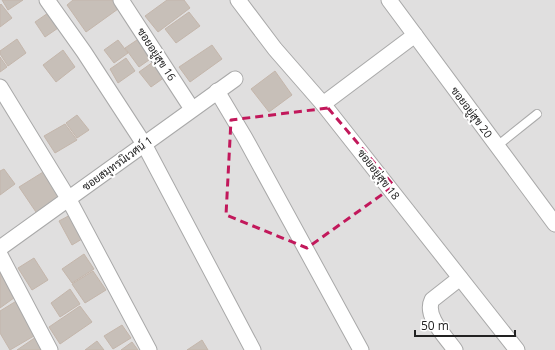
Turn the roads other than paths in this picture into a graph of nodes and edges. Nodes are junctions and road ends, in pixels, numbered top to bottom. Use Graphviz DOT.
graph roads {
  1 [pos="47,0"];
  2 [pos="121,0"];
  3 [pos="238,0"];
  4 [pos="389,0"];
  5 [pos="415,35"];
  6 [pos="235,79"];
  7 [pos="0,87"];
  8 [pos="217,91"];
  9 [pos="323,104"];
  10 [pos="192,109"];
  11 [pos="537,114"];
  12 [pos="144,144"];
  13 [pos="497,146"];
  14 [pos="68,198"];
  15 [pos="550,206"];
  16 [pos="555,224"];
  17 [pos="0,248"];
  18 [pos="0,255"];
  19 [pos="460,278"];
  20 [pos="50,350"];
  21 [pos="149,350"];
  22 [pos="253,350"];
  23 [pos="361,350"];
  24 [pos="455,350"];
  25 [pos="517,350"];
  1 -- 12 [label="street"];
  2 -- 10 [label="street, ซอยอยู่สุข 16"];
  3 -- 9 [label="street, ซอยอยู่สุข 18"];
  4 -- 5 [label="street, ซอยอยู่สุข 20"];
  5 -- 9 [label="street"];
  5 -- 13 [label="street, ซอยอยู่สุข 20"];
  6 -- 8 [label="street, ซอยสมุทรนิเวศน์ 1"];
  7 -- 14 [label="street"];
  8 -- 10 [label="street, ซอยสมุทรนิเวศน์ 1"];
  8 -- 23 [label="street"];
  9 -- 19 [label="street, ซอยอยู่สุข 18"];
  10 -- 12 [label="street, ซอยสมุทรนิเวศน์ 1"];
  11 -- 13 [label="lane"];
  12 -- 14 [label="street, ซอยสมุทรนิเวศน์ 1"];
  12 -- 22 [label="street"];
  13 -- 15 [label="street, ซอยอยู่สุข 20"];
  14 -- 17 [label="street, ซอยสมุทรนิเวศน์ 1"];
  14 -- 21 [label="street"];
  15 -- 16 [label="street, ซอยอยู่สุข 20"];
  18 -- 20 [label="street"];
  19 -- 24 [label="street"];
  19 -- 25 [label="street, ซอยอยู่สุข 18"];
}
